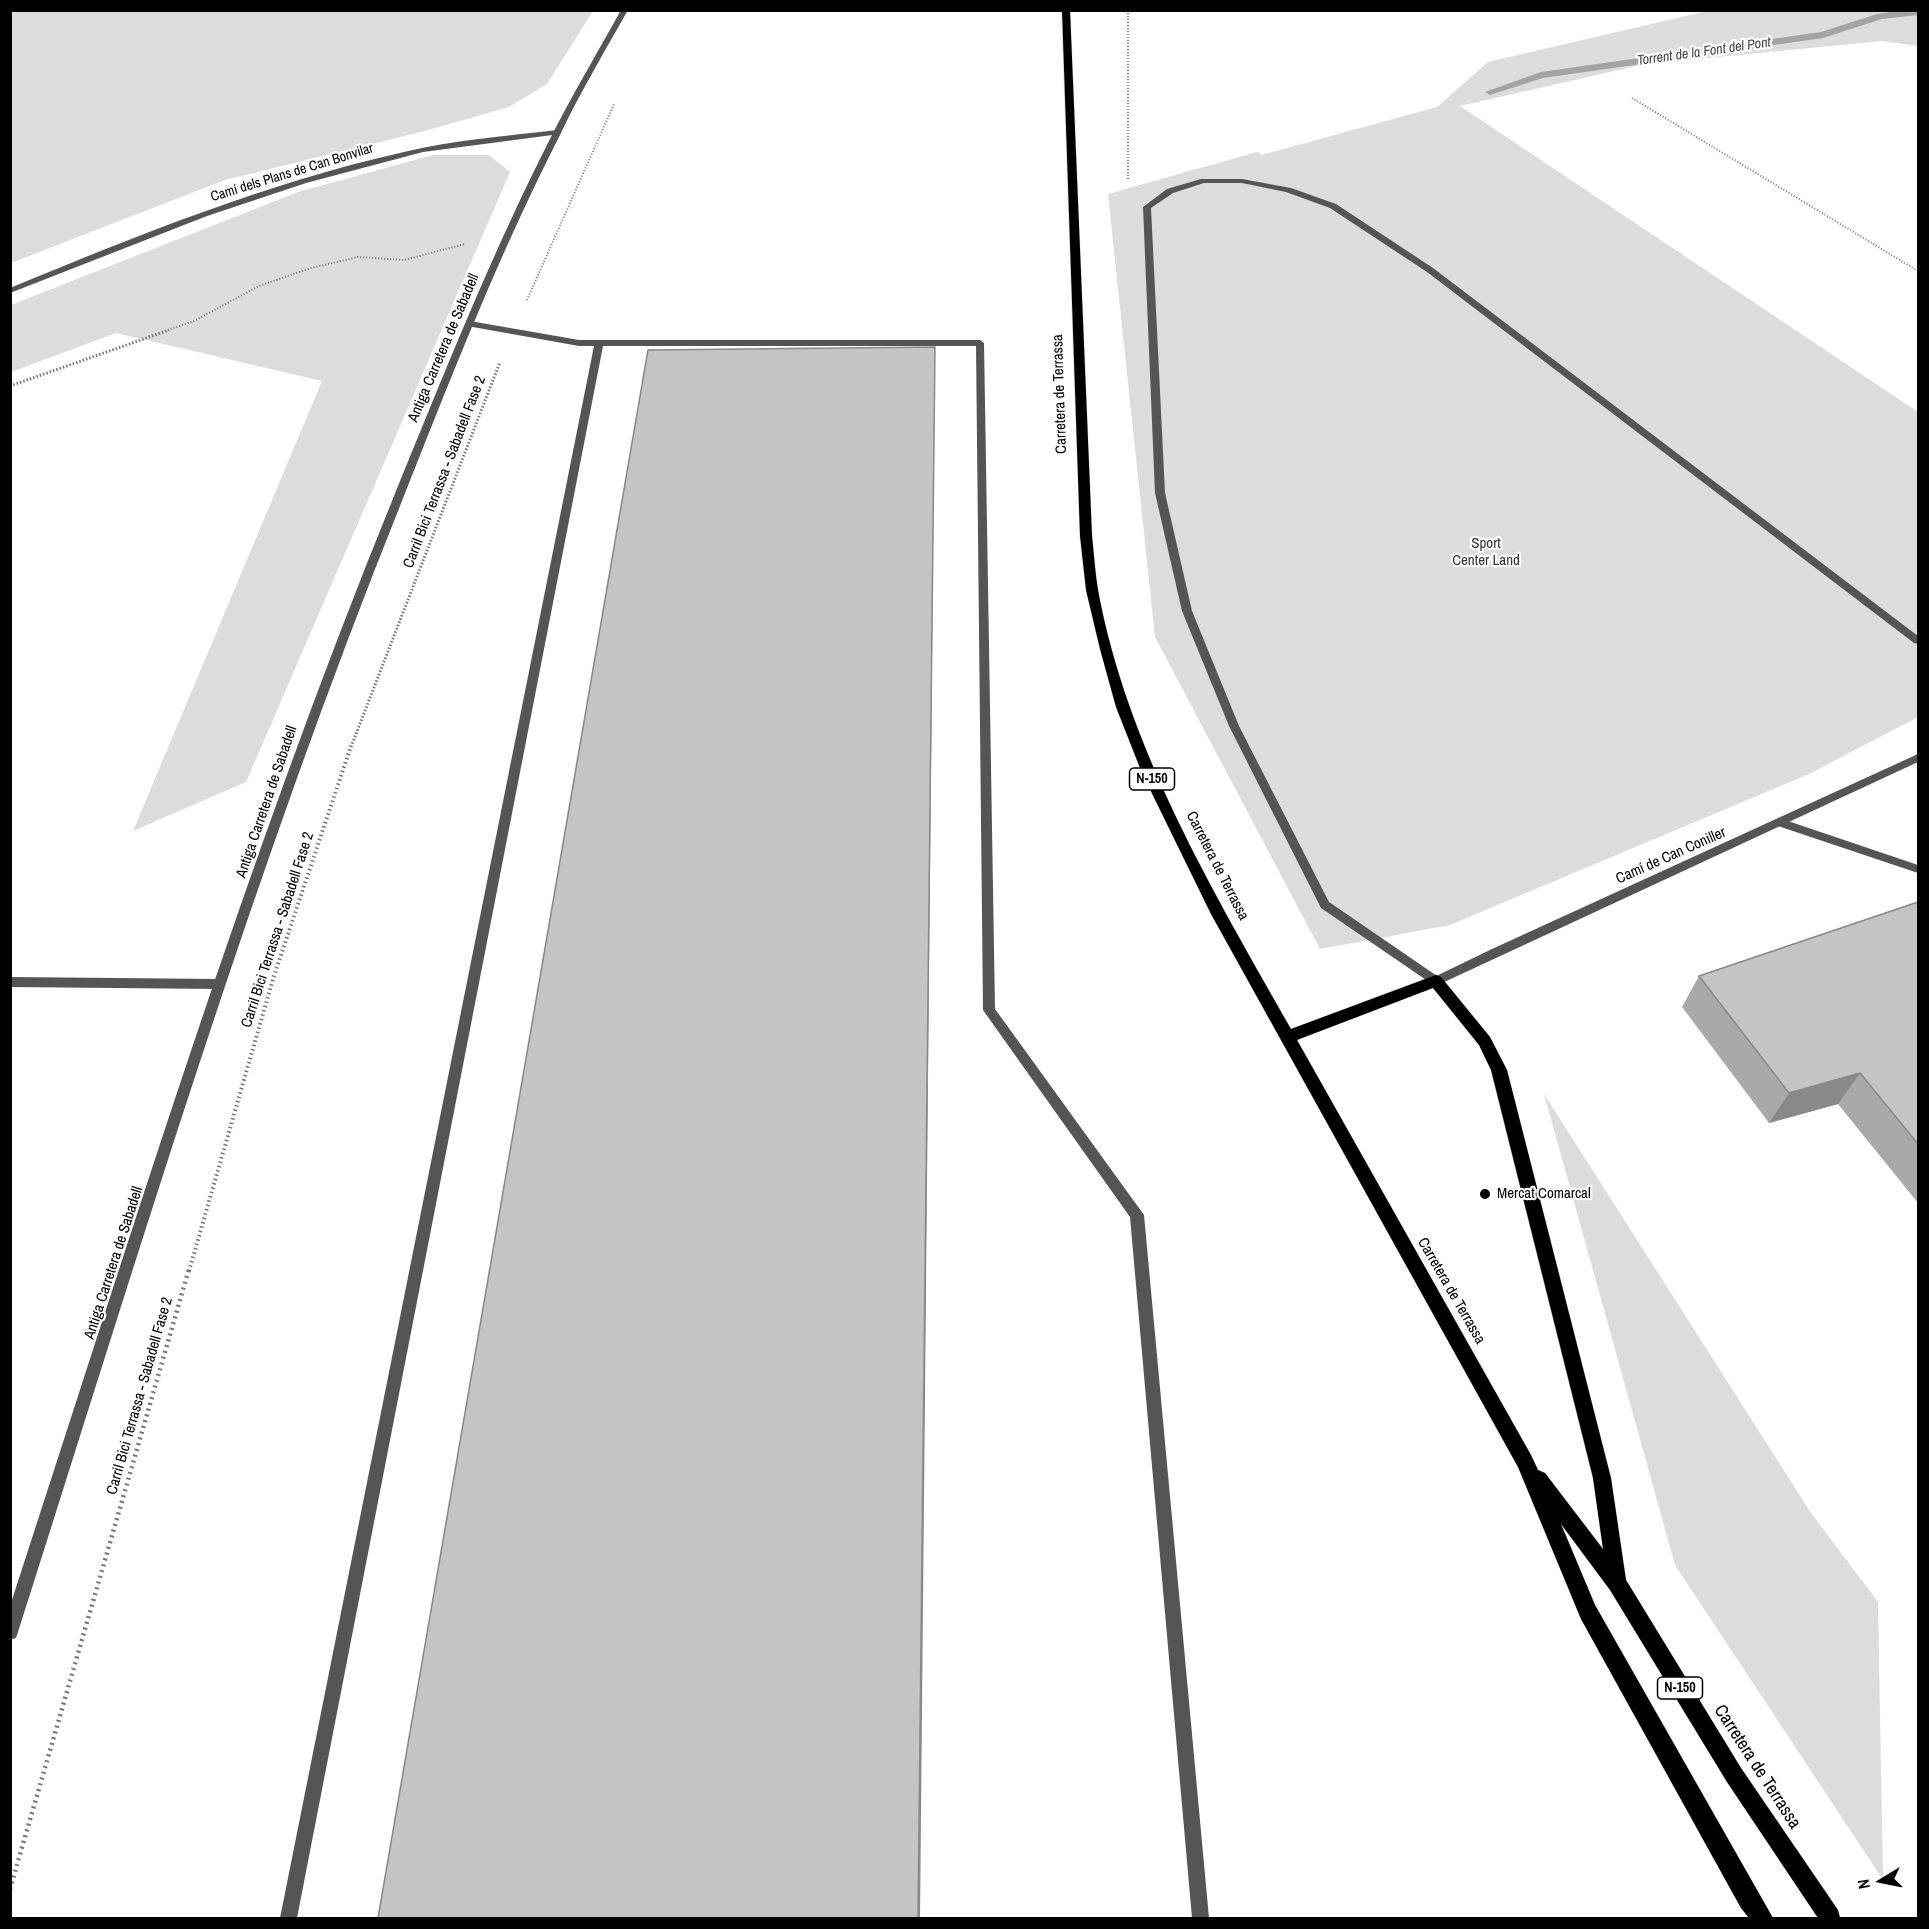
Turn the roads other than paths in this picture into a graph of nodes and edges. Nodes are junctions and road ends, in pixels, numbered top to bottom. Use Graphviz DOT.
graph roads {
  1 [pos="625,10"];
  2 [pos="1066,10"];
  3 [pos="557,132"];
  4 [pos="10,291"];
  5 [pos="470,324"];
  6 [pos="599,343"];
  7 [pos="1918,641"];
  8 [pos="1918,758"];
  9 [pos="1782,823"];
  10 [pos="1918,869"];
  11 [pos="1436,981"];
  12 [pos="10,982"];
  13 [pos="219,984"];
  14 [pos="1287,1037"];
  15 [pos="1525,1461"];
  16 [pos="1617,1583"];
  17 [pos="10,1632"];
  18 [pos="288,1918"];
  19 [pos="1201,1918"];
  20 [pos="1762,1918"];
  21 [pos="1830,1918"];
  1 -- 3 [label="street, Antiga Carretera de Sabadell"];
  2 -- 14 [label="main road, Carretera de Terrassa / N-150"];
  3 -- 4 [label="street, Camí dels Plans de Can Bonvilar"];
  3 -- 5 [label="street, Antiga Carretera de Sabadell"];
  5 -- 6 [label="street"];
  5 -- 13 [label="street, Antiga Carretera de Sabadell"];
  6 -- 18 [label="street"];
  6 -- 19 [label="street"];
  7 -- 11 [label="street"];
  8 -- 9 [label="street, Camí de Can Coniller"];
  9 -- 10 [label="street"];
  9 -- 11 [label="street, Camí de Can Coniller"];
  11 -- 14 [label="main road"];
  11 -- 16 [label="main road"];
  12 -- 13 [label="street"];
  13 -- 17 [label="street, Antiga Carretera de Sabadell"];
  14 -- 15 [label="main road, Carretera de Terrassa / N-150"];
  15 -- 16 [label="main road, Carretera de Terrassa / N-150"];
  15 -- 20 [label="main road, Carretera de Terrassa / N-150"];
  16 -- 21 [label="main road, Carretera de Terrassa / N-150"];
}
